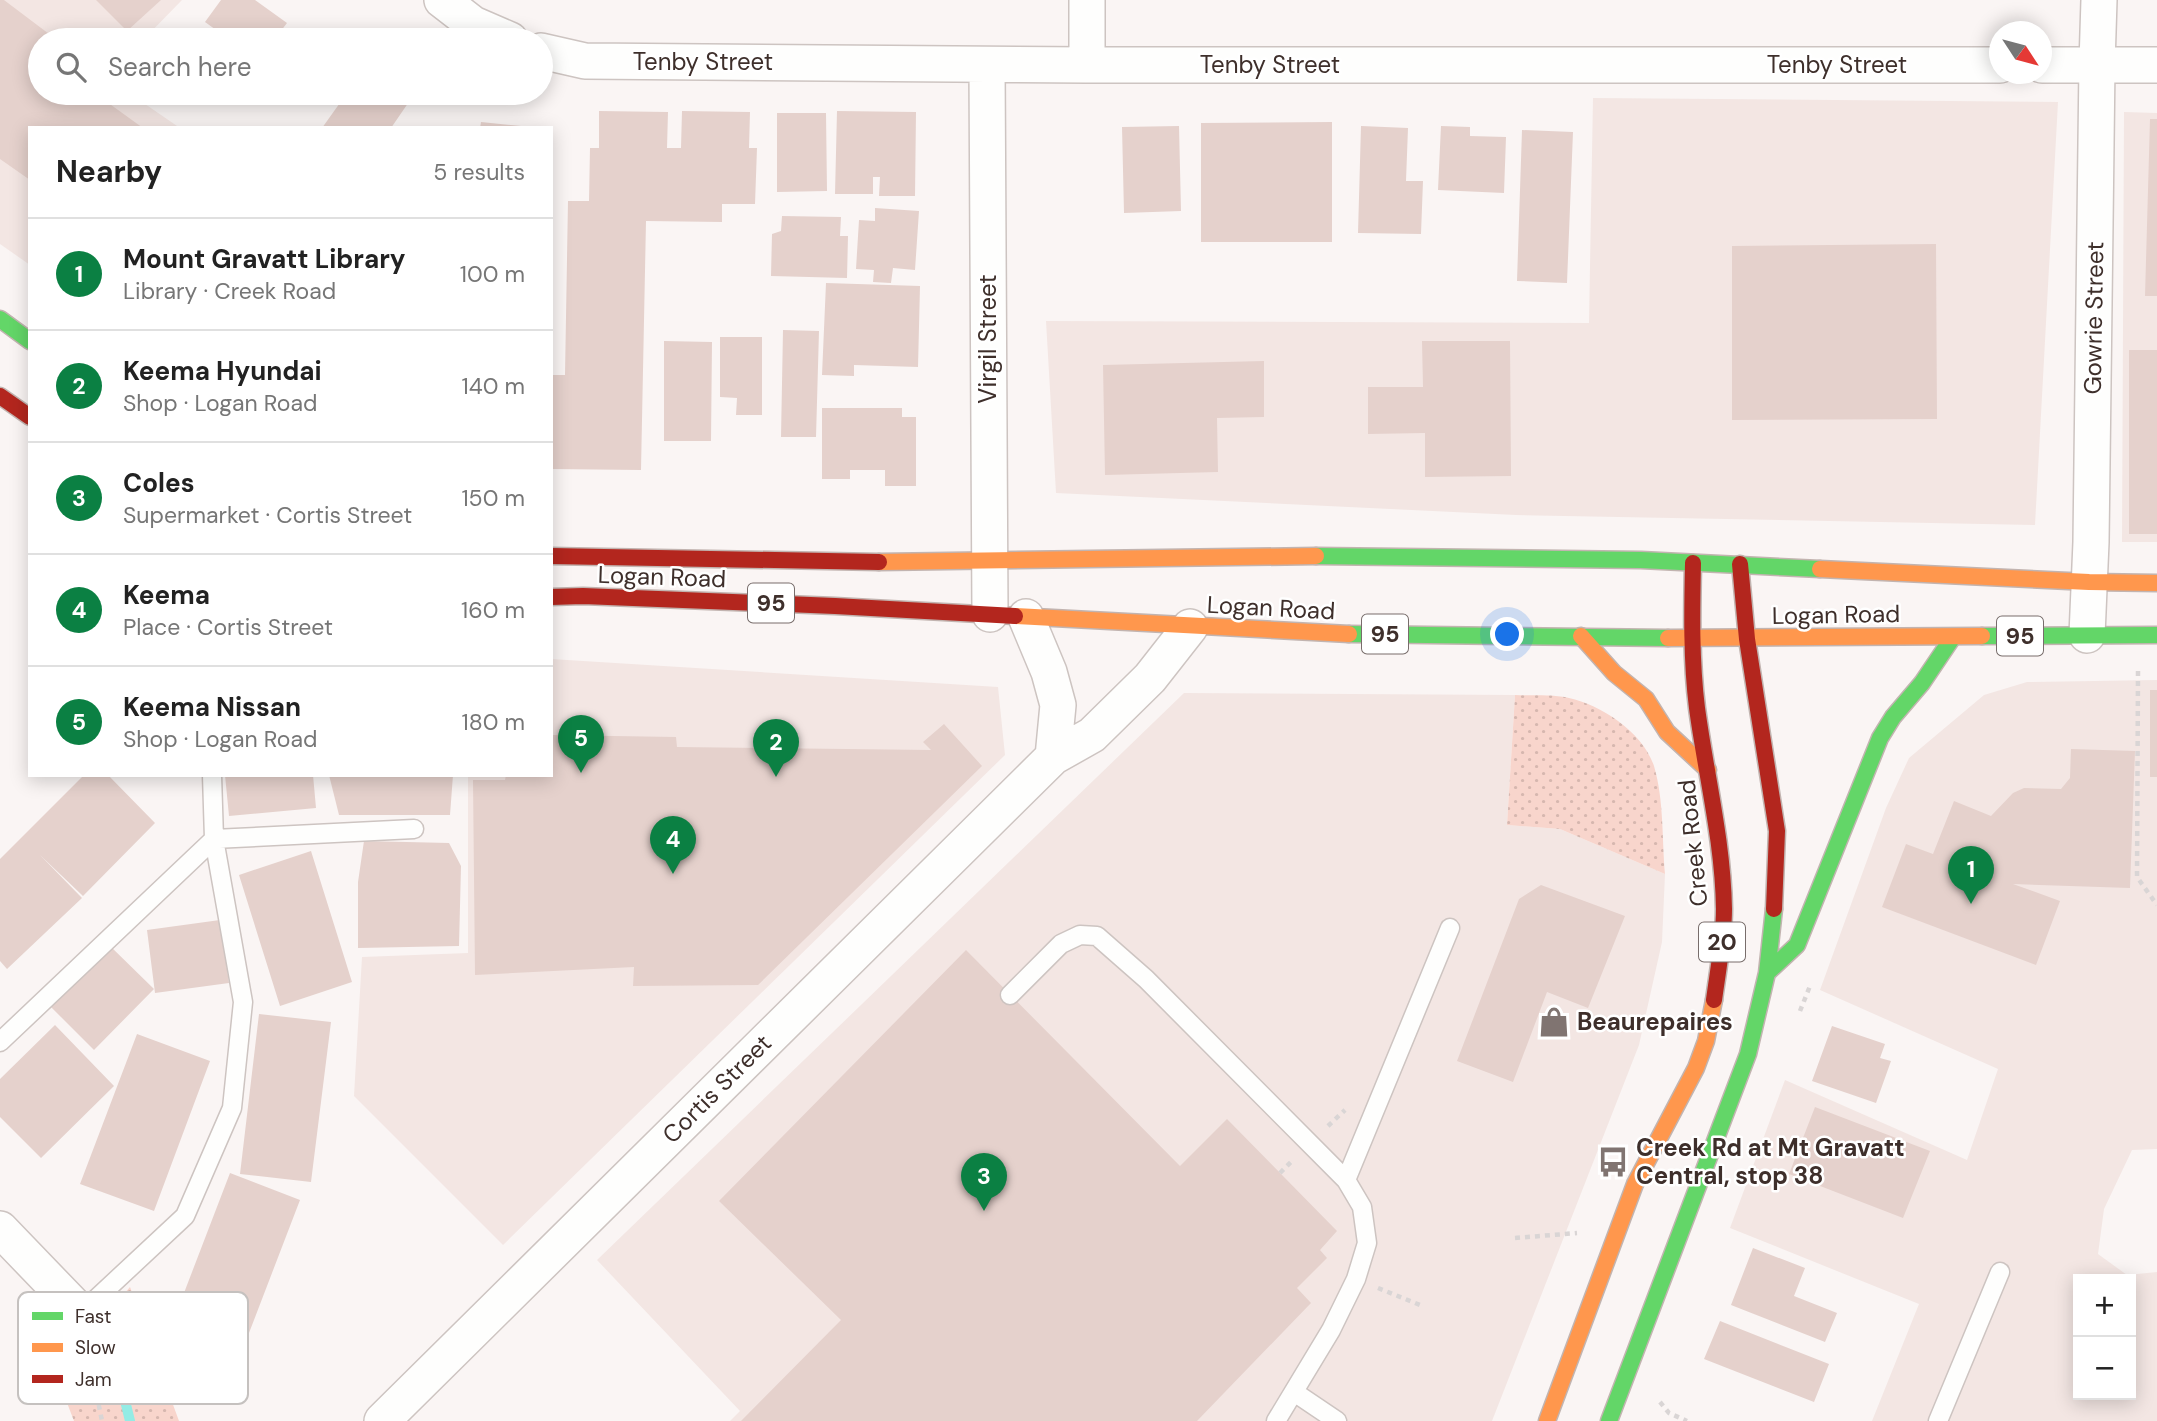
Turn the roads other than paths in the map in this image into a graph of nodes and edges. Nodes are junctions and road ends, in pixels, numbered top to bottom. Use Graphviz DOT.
graph roads {
  1 [pos="442,0"];
  2 [pos="1087,0"];
  3 [pos="2099,0"];
  4 [pos="482,28"];
  5 [pos="553,54"];
  6 [pos="2096,64"];
  7 [pos="987,65"];
  8 [pos="1087,65"];
  9 [pos="1989,65"];
  10 [pos="2052,65"];
  11 [pos="2157,65"];
  12 [pos="0,319"];
  13 [pos="28,340"];
  14 [pos="0,396"];
  15 [pos="28,416"];
  16 [pos="553,556"];
  17 [pos="989,561"];
  18 [pos="1693,563"];
  19 [pos="1740,564"];
  20 [pos="2089,582"];
  21 [pos="2157,583"];
  22 [pos="553,597"];
  23 [pos="990,614"];
  24 [pos="1026,617"];
  25 [pos="1190,627"];
  26 [pos="2087,635"];
  27 [pos="2157,635"];
  28 [pos="1581,636"];
  29 [pos="1953,637"];
  30 [pos="1692,638"];
  31 [pos="1746,639"];
  32 [pos="1053,757"];
  33 [pos="1708,770"];
  34 [pos="212,777"];
  35 [pos="414,829"];
  36 [pos="214,839"];
  37 [pos="1450,928"];
  38 [pos="1767,973"];
  39 [pos="1010,995"];
  40 [pos="0,1042"];
  41 [pos="1346,1180"];
  42 [pos="0,1228"];
  43 [pos="2000,1272"];
  44 [pos="61,1292"];
  45 [pos="104,1292"];
  46 [pos="1294,1392"];
  47 [pos="382,1421"];
  48 [pos="1277,1421"];
  49 [pos="1337,1421"];
  50 [pos="1547,1421"];
  51 [pos="1609,1421"];
  52 [pos="1938,1421"];
  1 -- 4 [label="street"];
  2 -- 8 [label="street"];
  3 -- 6 [label="street, Gowrie Street"];
  5 -- 7 [label="street, Tenby Street"];
  6 -- 10 [label="street"];
  6 -- 11 [label="street"];
  6 -- 20 [label="street, Gowrie Street"];
  7 -- 8 [label="street, Tenby Street"];
  7 -- 17 [label="street, Virgil Street"];
  8 -- 9 [label="street, Tenby Street"];
  12 -- 13 [label="main road"];
  14 -- 15 [label="main road"];
  16 -- 17 [label="main road, Logan Road / 95"];
  17 -- 18 [label="main road, Logan Road / 95"];
  17 -- 23 [label="street, Virgil Street"];
  18 -- 19 [label="main road, Logan Road / 95"];
  18 -- 30 [label="main road, Creek Road / 20"];
  19 -- 20 [label="main road, Logan Road / 95"];
  19 -- 31 [label="main road, 20"];
  20 -- 21 [label="main road, Logan Road / 95"];
  20 -- 26 [label="street, Gowrie Street"];
  22 -- 23 [label="main road, Logan Road / 95"];
  23 -- 24 [label="main road, Logan Road / 95"];
  24 -- 25 [label="main road, Logan Road / 95"];
  24 -- 32 [label="street"];
  25 -- 28 [label="main road, Logan Road / 95"];
  25 -- 32 [label="street, Cortis Street"];
  26 -- 27 [label="main road, Logan Road / 95"];
  26 -- 29 [label="main road, Logan Road / 95"];
  28 -- 30 [label="main road, Logan Road / 95"];
  28 -- 33 [label="main road"];
  29 -- 31 [label="main road, Logan Road / 95"];
  29 -- 38 [label="main road"];
  30 -- 31 [label="main road, Logan Road / 95"];
  30 -- 33 [label="main road, Creek Road / 20"];
  31 -- 38 [label="main road, 20"];
  32 -- 47 [label="street, Cortis Street"];
  33 -- 50 [label="main road, Creek Road / 20"];
  34 -- 36 [label="lane"];
  35 -- 36 [label="lane"];
  36 -- 40 [label="lane"];
  36 -- 45 [label="lane"];
  37 -- 41 [label="lane"];
  38 -- 51 [label="main road, 20"];
  39 -- 41 [label="lane"];
  41 -- 46 [label="lane"];
  42 -- 44 [label="street"];
  43 -- 52 [label="lane"];
  46 -- 48 [label="lane"];
  46 -- 49 [label="lane"];
}
